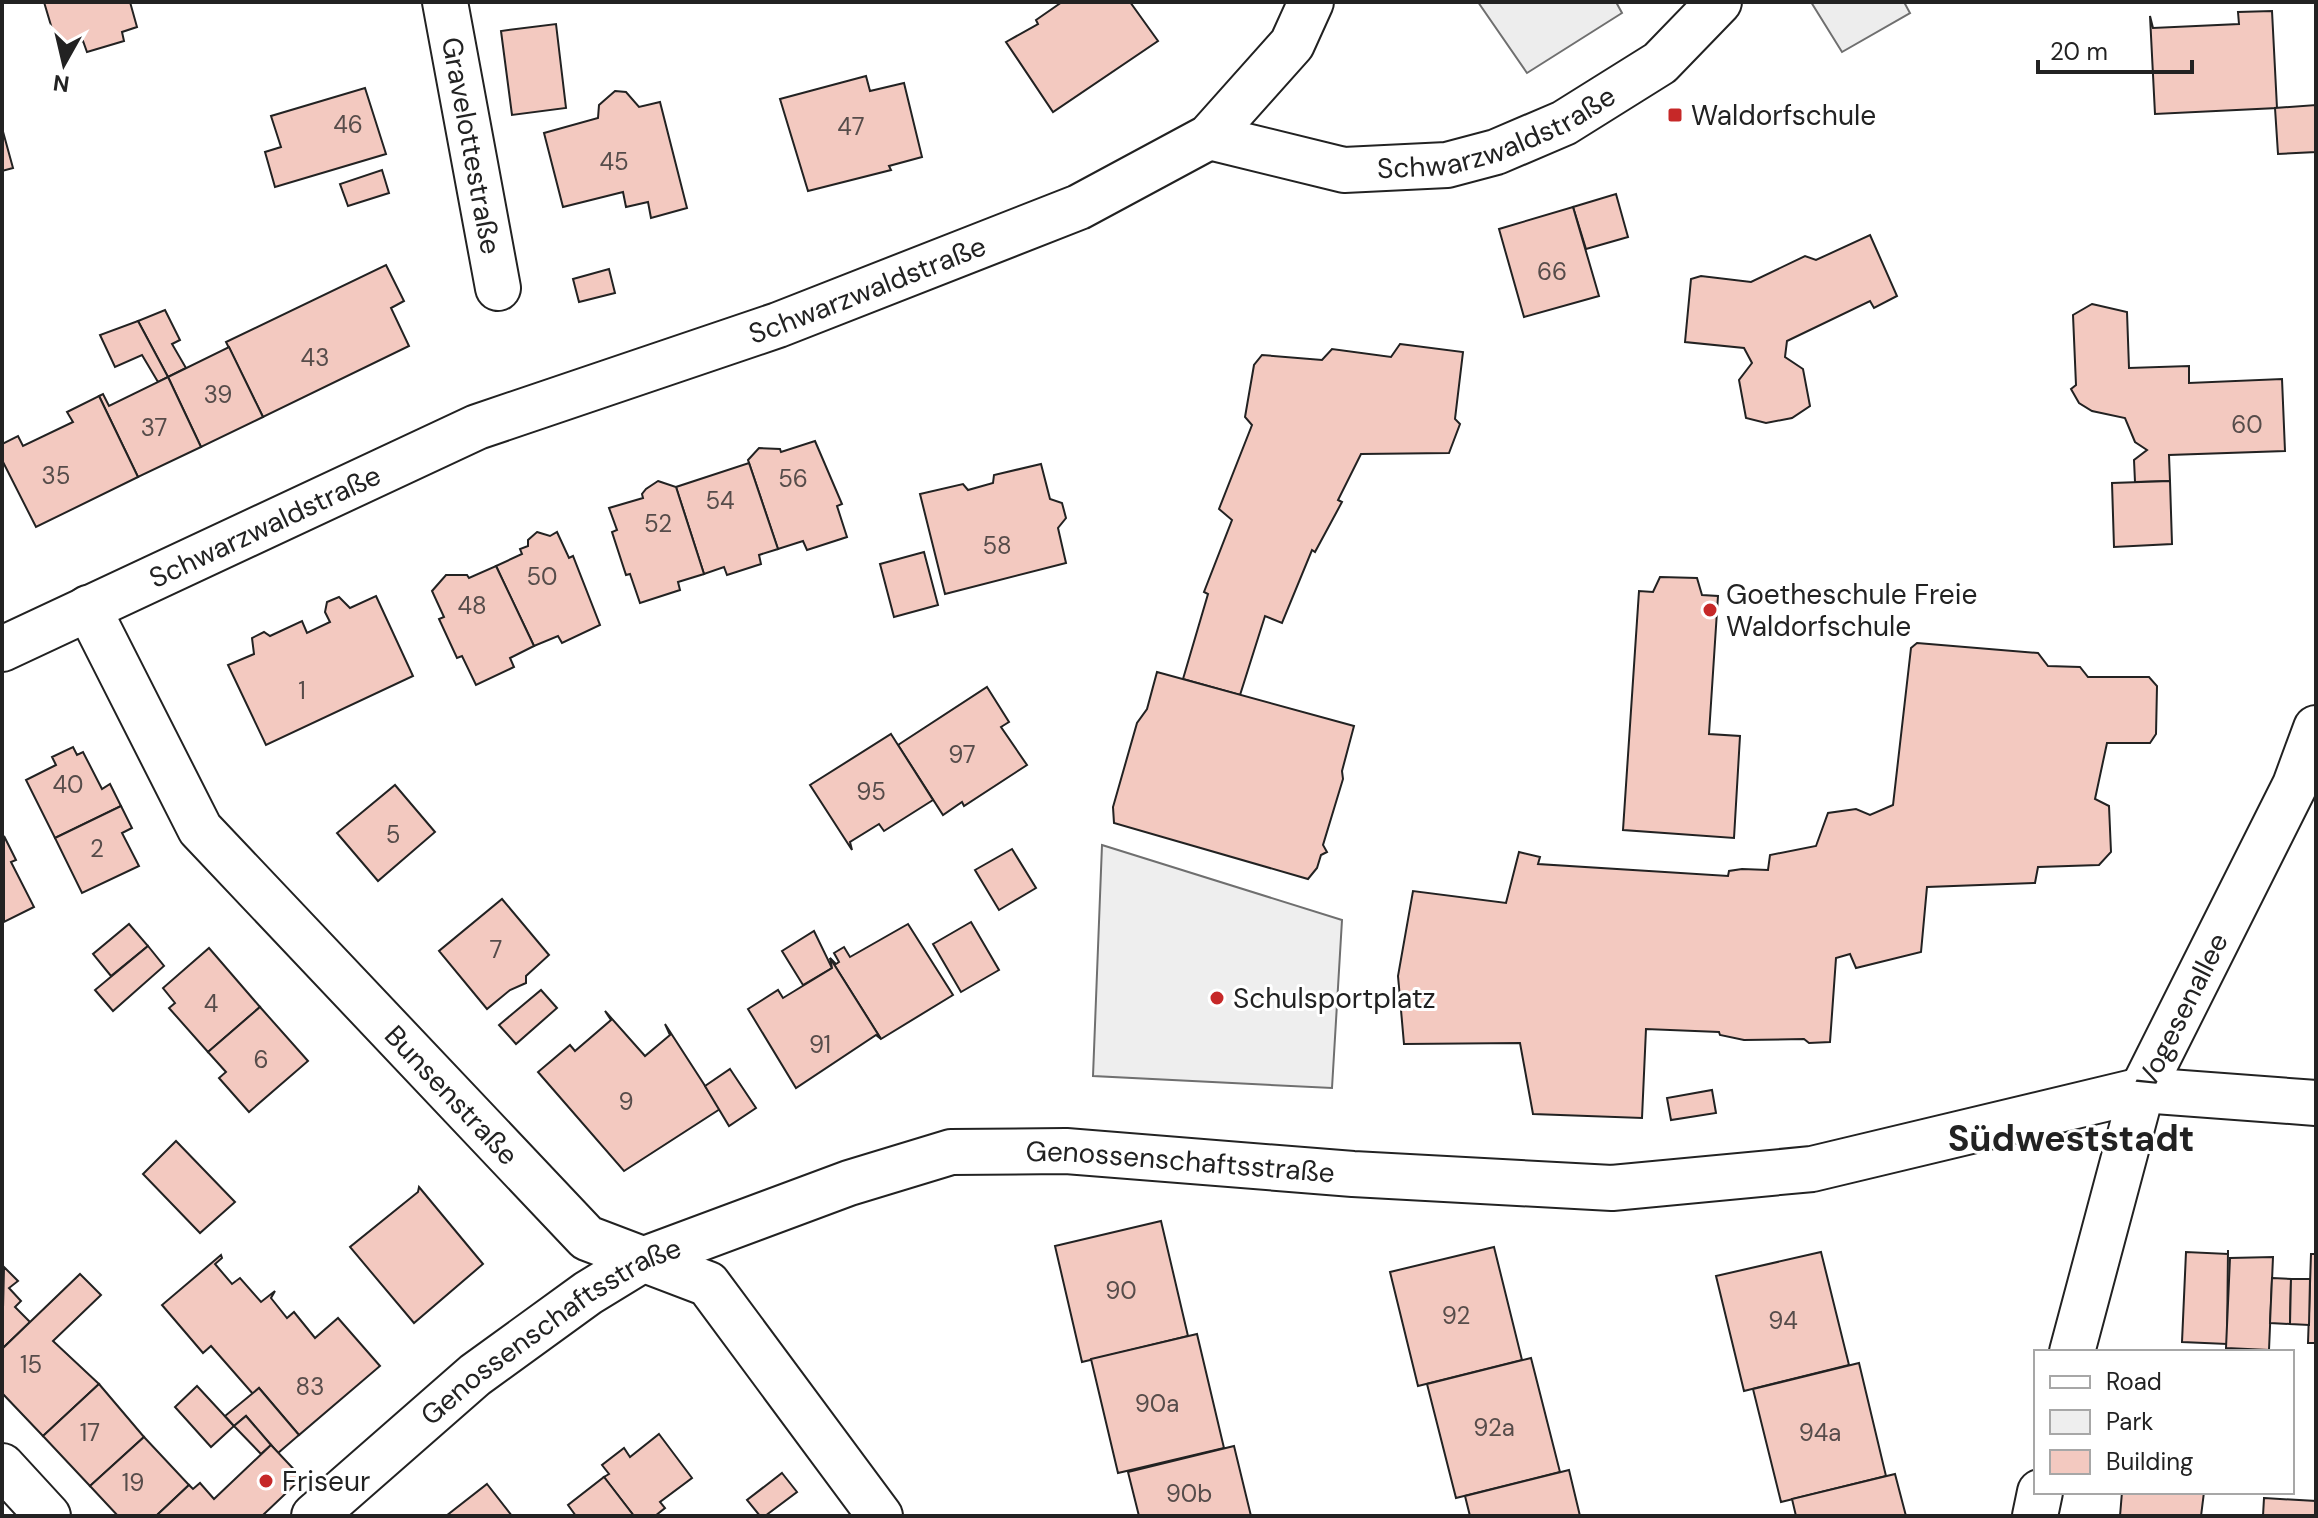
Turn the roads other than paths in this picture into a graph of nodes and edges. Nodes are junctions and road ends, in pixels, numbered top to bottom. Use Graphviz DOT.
graph roads {
  1 [pos="445,2"];
  2 [pos="1311,2"];
  3 [pos="1719,2"];
  4 [pos="1209,137"];
  5 [pos="498,288"];
  6 [pos="88,608"];
  7 [pos="2,649"];
  8 [pos="2316,728"];
  9 [pos="2142,1090"];
  10 [pos="2316,1103"];
  11 [pos="642,1260"];
  12 [pos="2073,1350"];
  13 [pos="2,1466"];
  14 [pos="2040,1494"];
  15 [pos="48,1516"];
  16 [pos="314,1516"];
  17 [pos="880,1516"];
  18 [pos="2035,1516"];
  1 -- 5 [label="street, Gravelottestraße"];
  2 -- 4 [label="street"];
  3 -- 4 [label="street, Schwarzwaldstraße"];
  4 -- 6 [label="street, Schwarzwaldstraße"];
  6 -- 7 [label="street, Schwarzwaldstraße"];
  6 -- 11 [label="street, Bunsenstraße"];
  8 -- 9 [label="street, Vogesenallee"];
  9 -- 10 [label="street, Genossenschaftsstraße"];
  9 -- 11 [label="street, Genossenschaftsstraße"];
  9 -- 12 [label="street, Vogesenallee"];
  11 -- 16 [label="street, Genossenschaftsstraße"];
  11 -- 17 [label="street, Bunsenstraße"];
  13 -- 15 [label="street"];
  14 -- 18 [label="street"];
}
